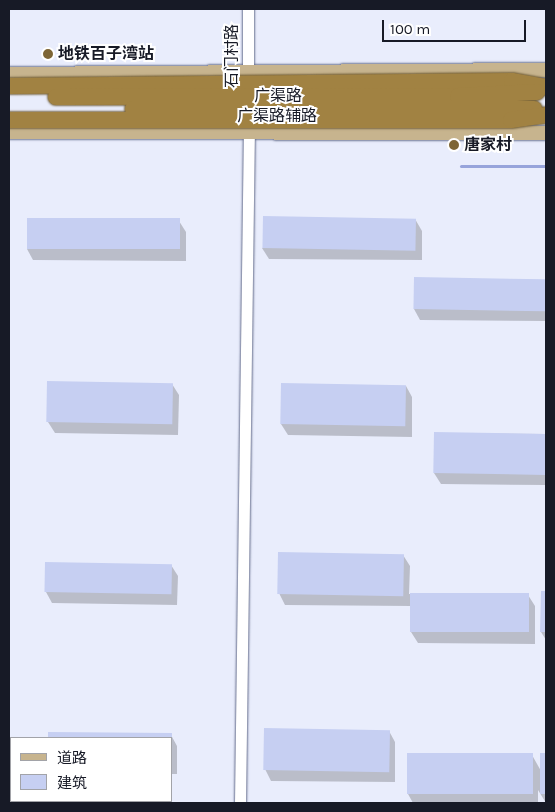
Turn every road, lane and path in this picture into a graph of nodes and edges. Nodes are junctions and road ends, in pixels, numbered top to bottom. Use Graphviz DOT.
graph roads {
  1 [pos="248,9"];
  2 [pos="546,70"];
  3 [pos="248,72"];
  4 [pos="345,72"];
  5 [pos="9,74"];
  6 [pos="150,74"];
  7 [pos="9,86"];
  8 [pos="546,87"];
  9 [pos="546,92"];
  10 [pos="9,97"];
  11 [pos="9,109"];
  12 [pos="546,109"];
  13 [pos="546,115"];
  14 [pos="9,120"];
  15 [pos="9,132"];
  16 [pos="546,132"];
  17 [pos="346,133"];
  18 [pos="146,134"];
  19 [pos="249,134"];
  20 [pos="240,803"];
  1 -- 3 [label="street, 石门村路"];
  2 -- 4 [label="main road, 广渠路"];
  3 -- 4 [label="main road, 广渠路"];
  3 -- 6 [label="main road, 广渠路"];
  3 -- 19 [label="street, 石门村路"];
  4 -- 17 [label="street"];
  5 -- 6 [label="main road, 广渠路"];
  6 -- 18 [label="street"];
  7 -- 8 [label="highway, bridge"];
  9 -- 10 [label="highway, 广渠路, bridge"];
  11 -- 12 [label="highway, 广渠路, bridge"];
  13 -- 14 [label="highway, bridge"];
  15 -- 18 [label="main road, 广渠路辅路"];
  16 -- 17 [label="main road, 广渠路辅路"];
  17 -- 19 [label="main road, 广渠路辅路"];
  18 -- 19 [label="main road, 广渠路辅路"];
  19 -- 20 [label="street, 石门村路"];
}
